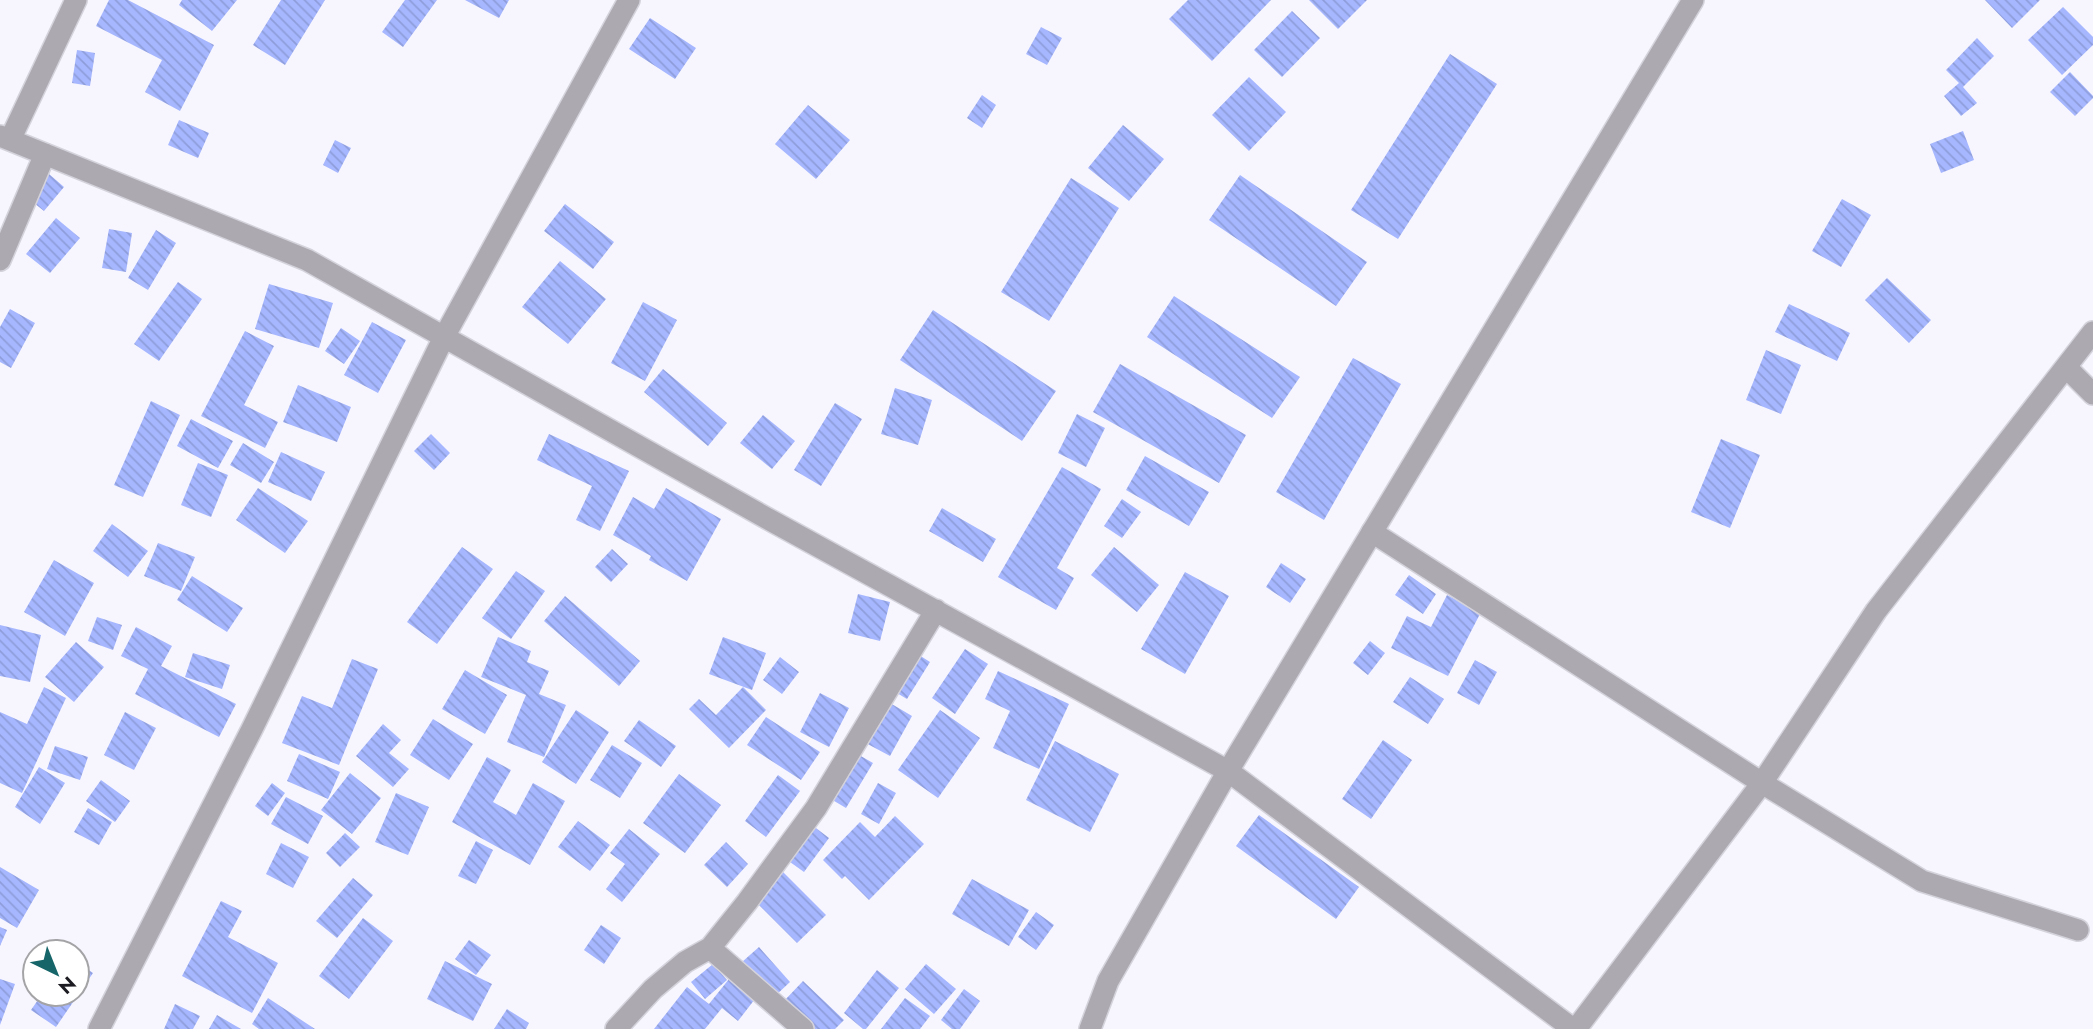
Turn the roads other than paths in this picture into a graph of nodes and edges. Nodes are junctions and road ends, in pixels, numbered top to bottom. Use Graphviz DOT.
graph roads {
  1 [pos="76,0"];
  2 [pos="629,0"];
  3 [pos="1693,0"];
  4 [pos="5,138"];
  5 [pos="45,155"];
  6 [pos="0,260"];
  7 [pos="2093,332"];
  8 [pos="444,337"];
  9 [pos="2066,367"];
  10 [pos="2093,394"];
  11 [pos="1372,532"];
  12 [pos="936,610"];
  13 [pos="1228,771"];
  14 [pos="1762,783"];
  15 [pos="2078,930"];
  16 [pos="710,948"];
  17 [pos="99,1029"];
  18 [pos="616,1029"];
  19 [pos="803,1029"];
  20 [pos="1090,1029"];
  21 [pos="1574,1029"];
  1 -- 4 [label="street"];
  2 -- 8 [label="street"];
  3 -- 11 [label="street"];
  4 -- 5 [label="street"];
  5 -- 6 [label="street"];
  5 -- 8 [label="street"];
  7 -- 9 [label="street"];
  8 -- 12 [label="street"];
  8 -- 17 [label="street"];
  9 -- 10 [label="street"];
  9 -- 14 [label="street"];
  11 -- 13 [label="street"];
  11 -- 14 [label="street"];
  12 -- 13 [label="street"];
  12 -- 16 [label="street"];
  13 -- 20 [label="street"];
  13 -- 21 [label="street"];
  14 -- 15 [label="street"];
  14 -- 21 [label="street"];
  16 -- 18 [label="street"];
  16 -- 19 [label="street"];
}
